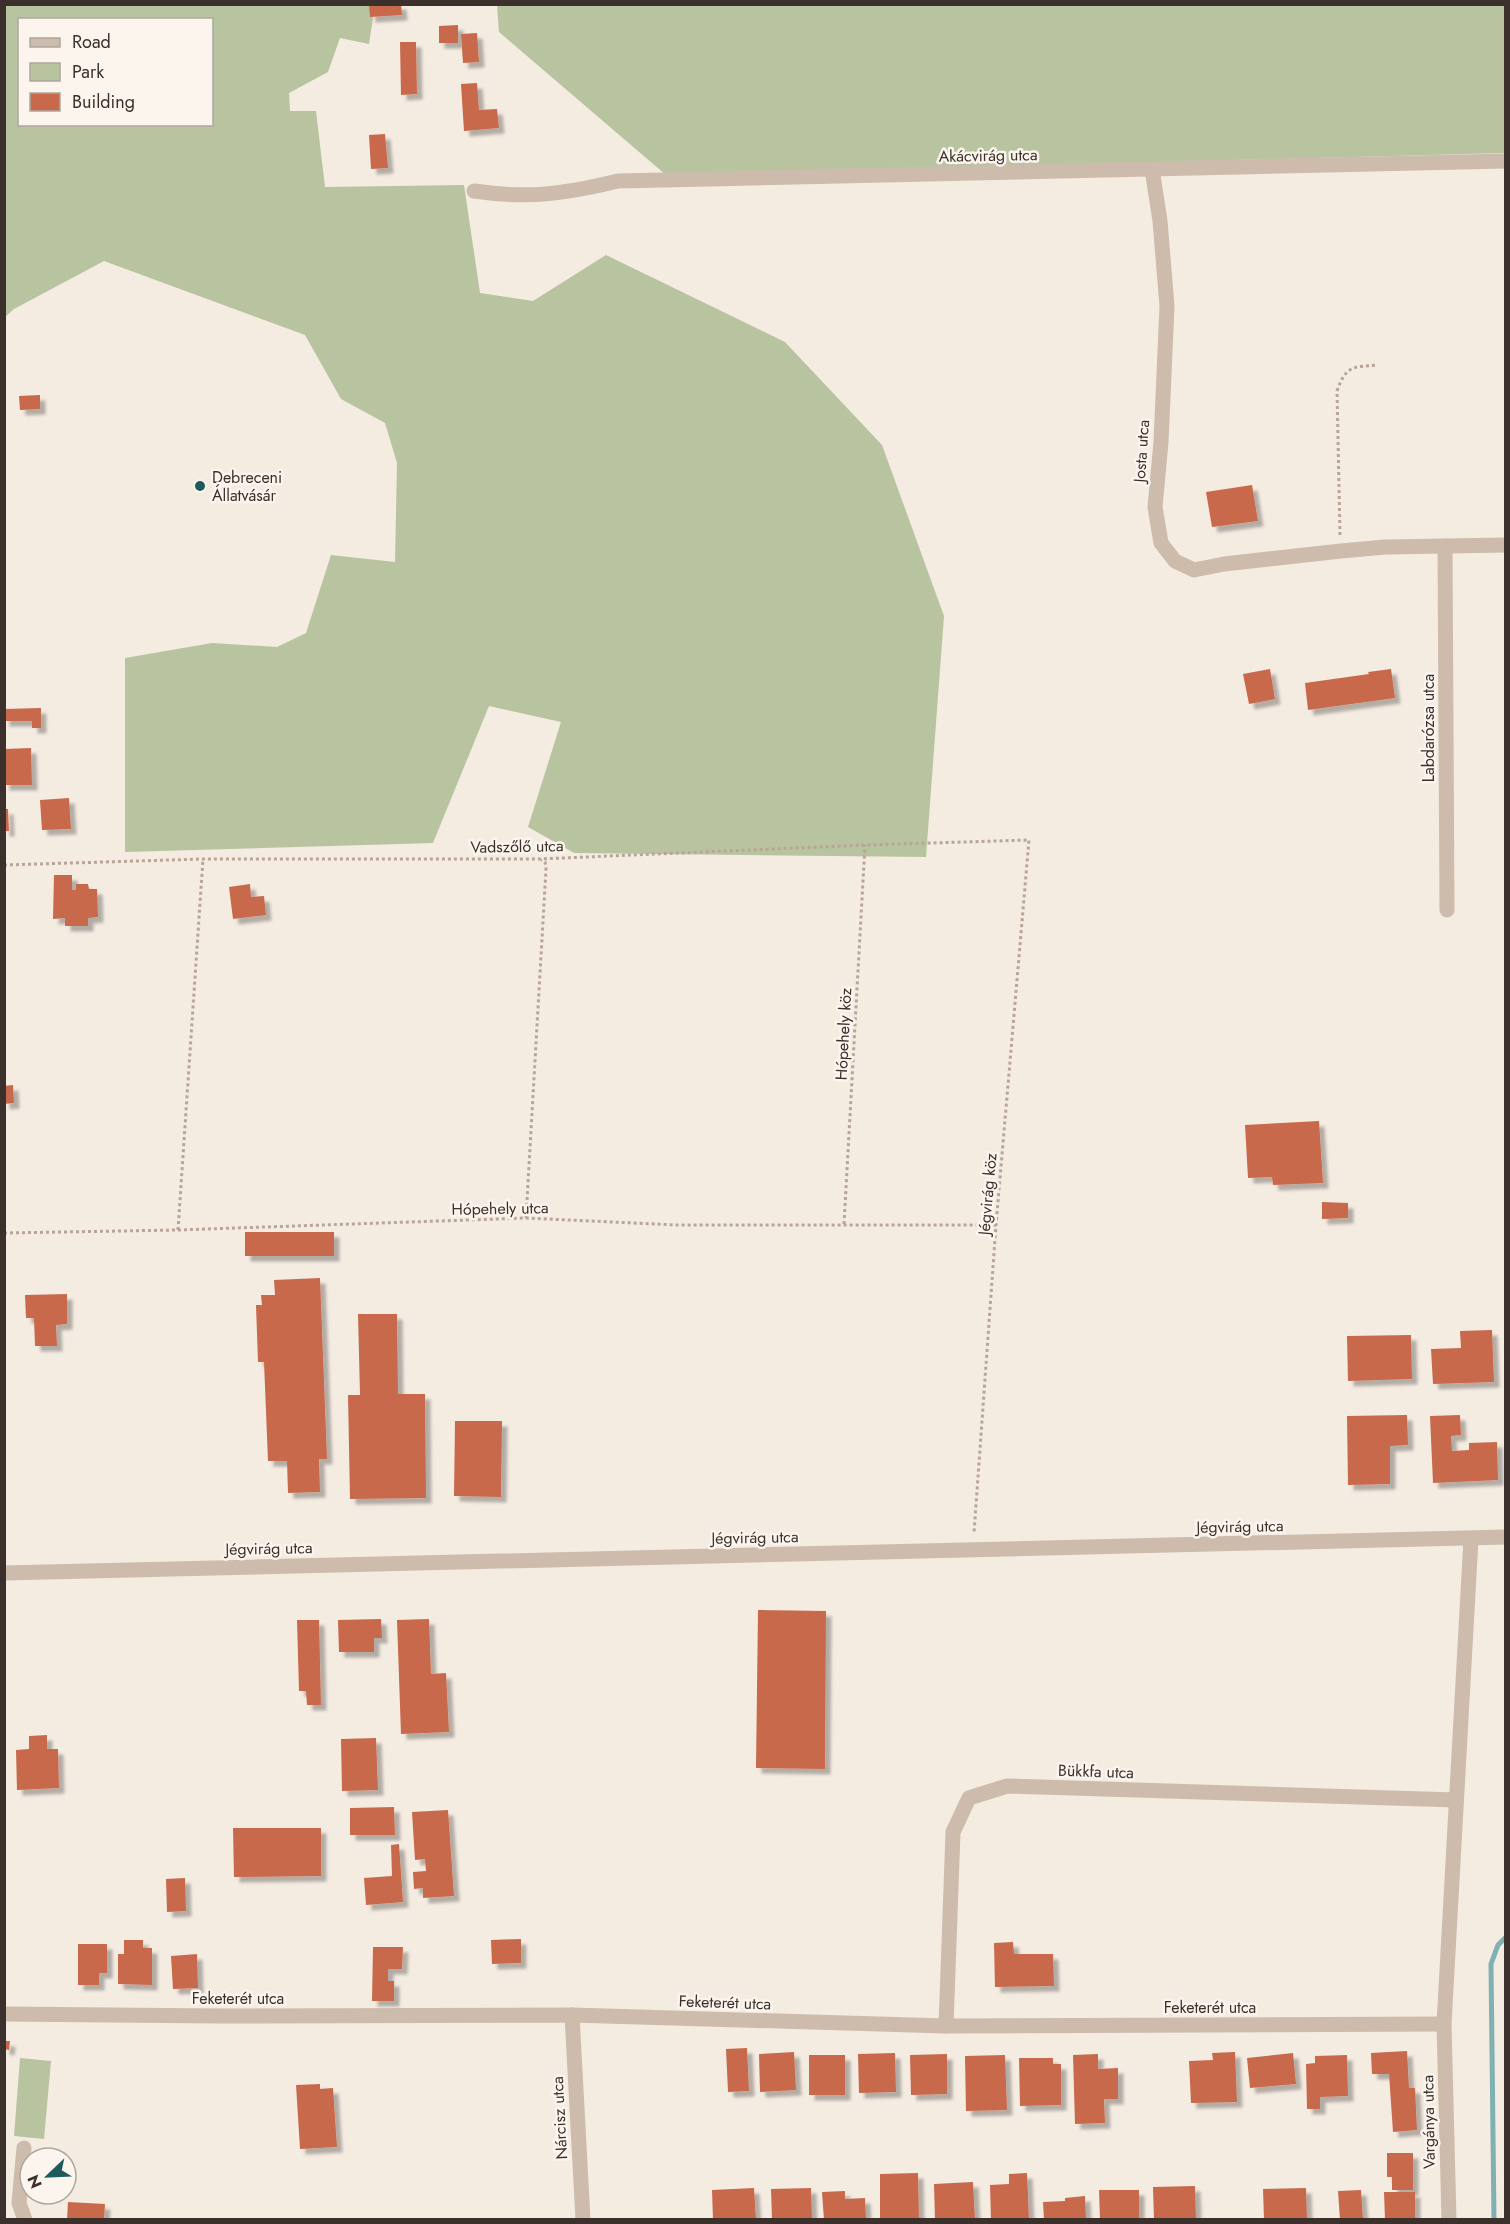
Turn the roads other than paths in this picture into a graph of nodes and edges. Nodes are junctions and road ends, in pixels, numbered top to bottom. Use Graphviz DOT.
graph roads {
  1 [pos="1506,161"];
  2 [pos="1152,170"];
  3 [pos="474,191"];
  4 [pos="1506,545"];
  5 [pos="1445,546"];
  6 [pos="1447,910"];
  7 [pos="1506,1537"];
  8 [pos="1471,1539"];
  9 [pos="4,1573"];
  10 [pos="1456,1800"];
  11 [pos="4,2014"];
  12 [pos="572,2015"];
  13 [pos="1444,2024"];
  14 [pos="946,2026"];
  15 [pos="583,2220"];
  16 [pos="1449,2220"];
  1 -- 2 [label="street, Akácvirág utca"];
  2 -- 3 [label="street, Akácvirág utca"];
  2 -- 5 [label="street, Josta utca"];
  4 -- 5 [label="street, Josta utca"];
  5 -- 6 [label="street, Labdarózsa utca"];
  7 -- 8 [label="street, Jégvirág utca"];
  8 -- 9 [label="street, Jégvirág utca"];
  8 -- 10 [label="street, Vargánya utca"];
  10 -- 13 [label="street, Vargánya utca"];
  10 -- 14 [label="street, Bükkfa utca"];
  11 -- 12 [label="street, Feketerét utca"];
  12 -- 14 [label="street, Feketerét utca"];
  12 -- 15 [label="street, Nárcisz utca"];
  13 -- 14 [label="street, Feketerét utca"];
  13 -- 16 [label="street, Vargánya utca"];
}
